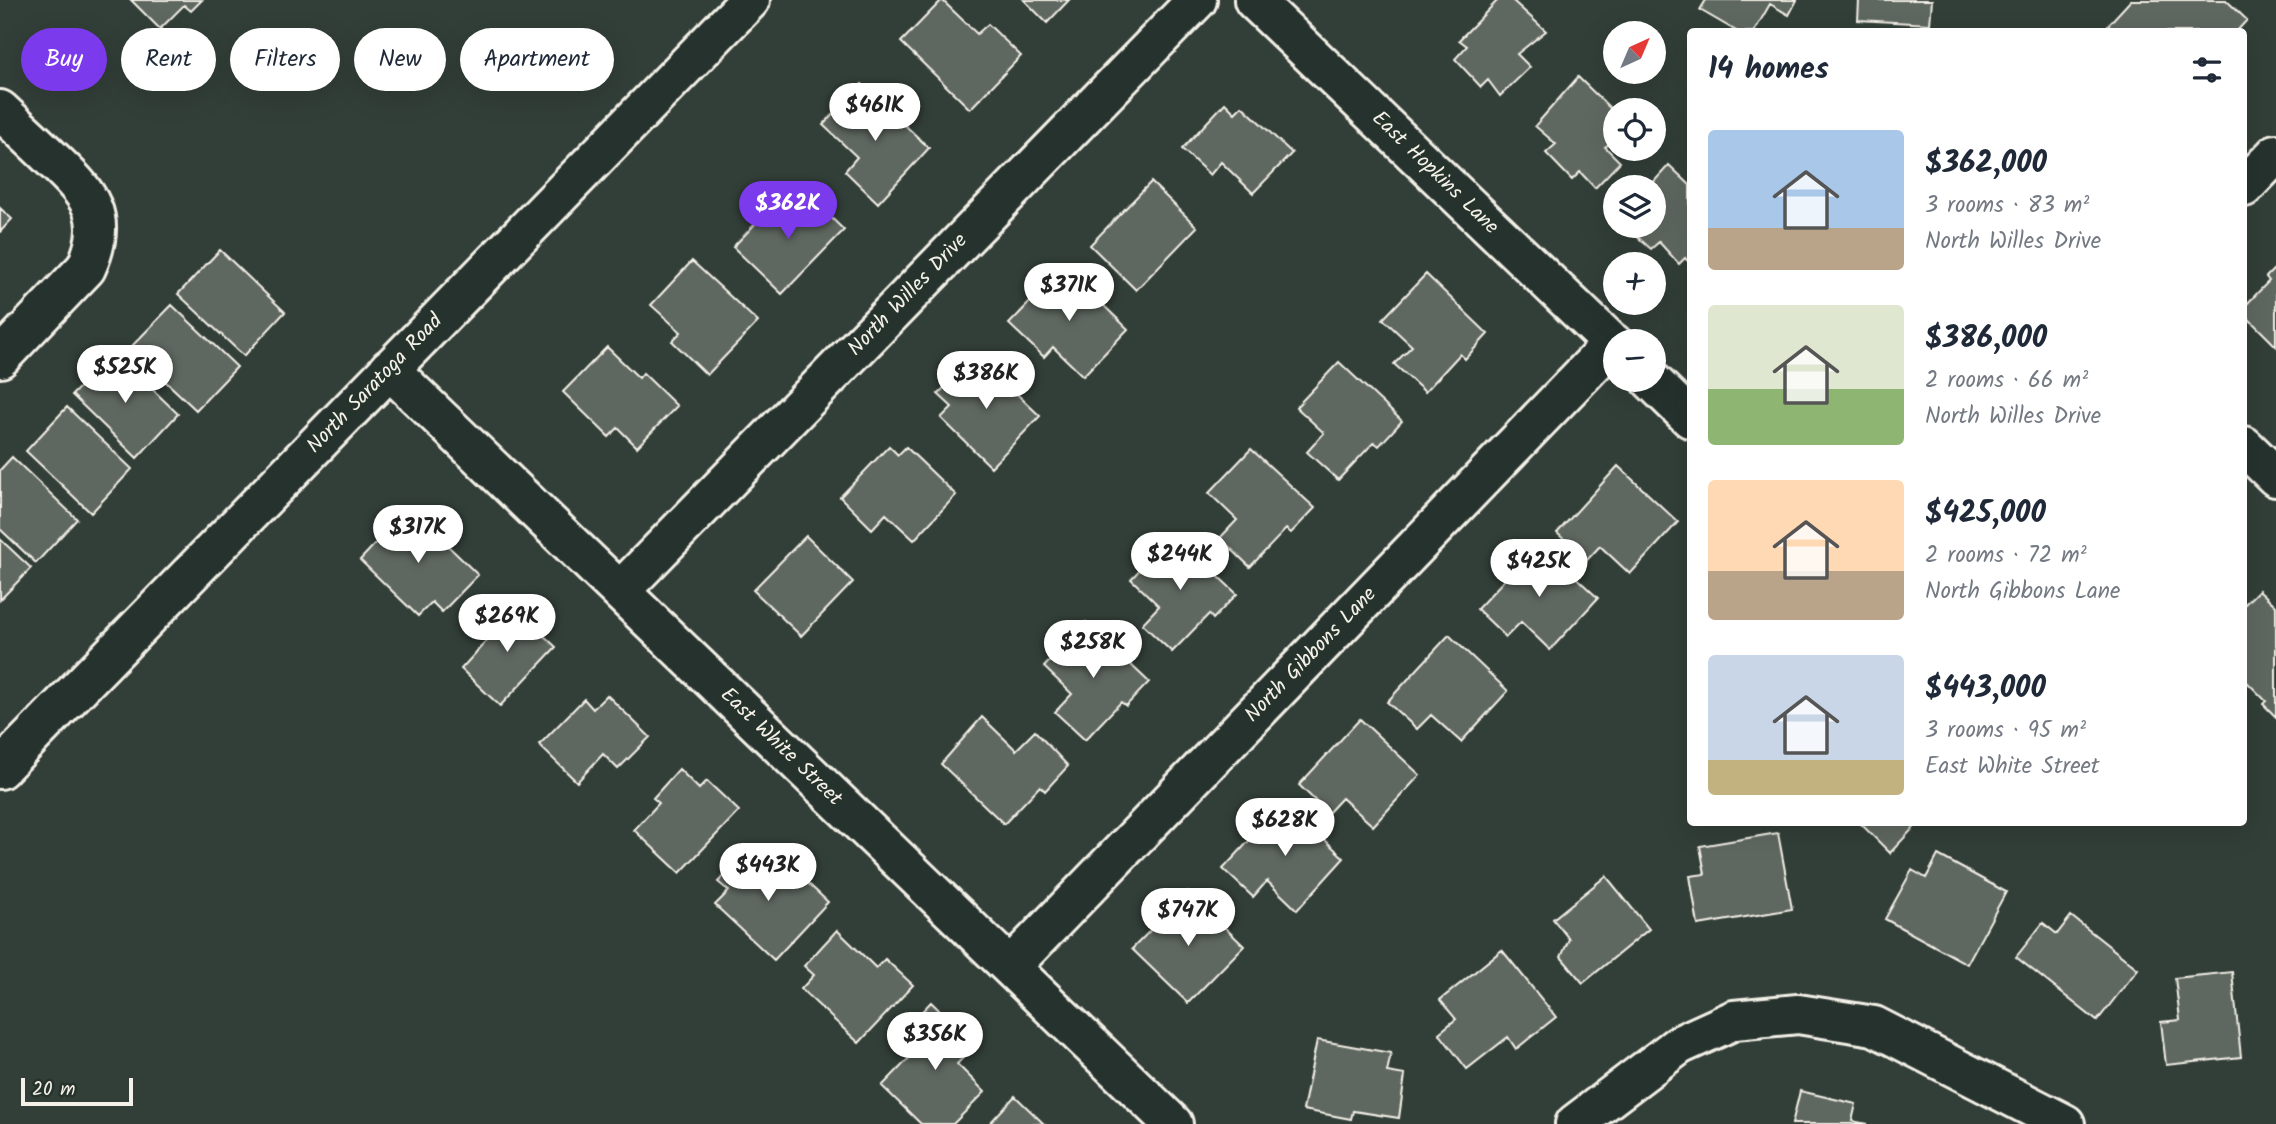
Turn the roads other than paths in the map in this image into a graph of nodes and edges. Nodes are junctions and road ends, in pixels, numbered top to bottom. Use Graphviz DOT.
graph roads {
  1 [pos="750,0"];
  2 [pos="1197,0"];
  3 [pos="1254,0"];
  4 [pos="0,110"];
  5 [pos="2276,153"];
  6 [pos="2247,184"];
  7 [pos="1603,333"];
  8 [pos="1603,355"];
  9 [pos="0,358"];
  10 [pos="390,369"];
  11 [pos="1663,392"];
  12 [pos="1687,415"];
  13 [pos="2247,449"];
  14 [pos="2276,477"];
  15 [pos="620,591"];
  16 [pos="2,764"];
  17 [pos="1010,967"];
  18 [pos="1173,1124"];
  19 [pos="1575,1124"];
  20 [pos="2065,1124"];
  1 -- 10 [label="street, North Saratoga Road"];
  2 -- 15 [label="street, North Willes Drive"];
  3 -- 7 [label="street, East Hopkins Lane"];
  4 -- 9 [label="street"];
  5 -- 6 [label="street"];
  8 -- 17 [label="street, North Gibbons Lane"];
  10 -- 15 [label="street, East White Street"];
  10 -- 16 [label="street, North Saratoga Road"];
  11 -- 12 [label="street"];
  13 -- 14 [label="street"];
  15 -- 17 [label="street, East White Street"];
  17 -- 18 [label="street, East White Street"];
  19 -- 20 [label="street"];
}
